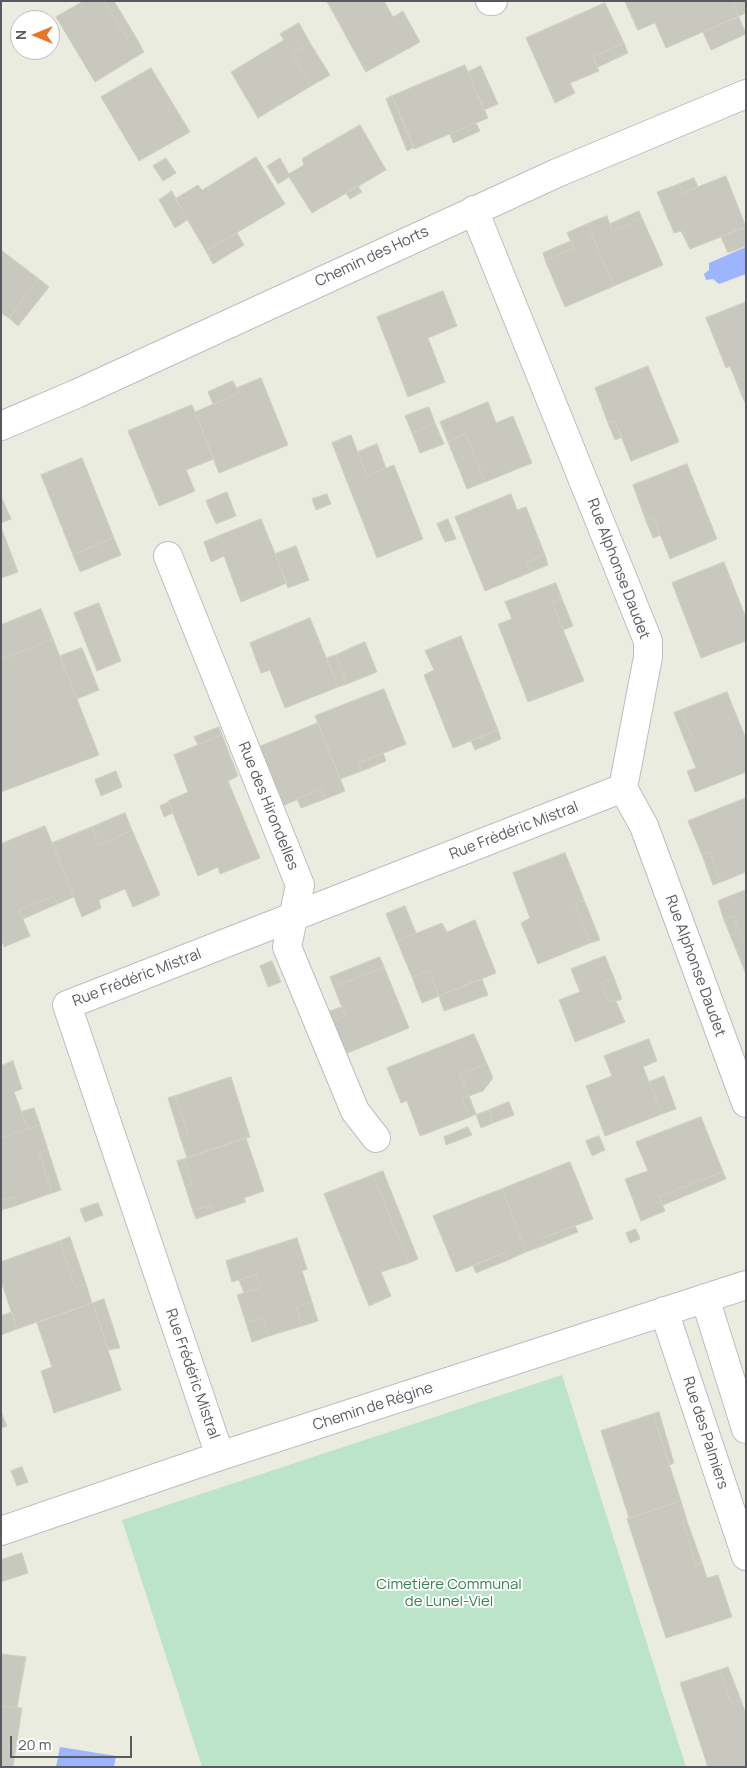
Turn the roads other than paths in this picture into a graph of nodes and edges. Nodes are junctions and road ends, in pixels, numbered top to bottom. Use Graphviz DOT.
graph roads {
  1 [pos="746,94"];
  2 [pos="474,210"];
  3 [pos="1,426"];
  4 [pos="168,556"];
  5 [pos="623,788"];
  6 [pos="293,917"];
  7 [pos="746,1103"];
  8 [pos="376,1138"];
  9 [pos="746,1284"];
  10 [pos="705,1298"];
  11 [pos="664,1311"];
  12 [pos="746,1429"];
  13 [pos="220,1456"];
  14 [pos="1,1531"];
  15 [pos="746,1556"];
  1 -- 2 [label="street, Chemin des Horts"];
  2 -- 3 [label="street, Chemin des Horts"];
  2 -- 5 [label="street, Rue Alphonse Daudet"];
  4 -- 6 [label="street, Rue des Hirondelles"];
  5 -- 6 [label="street, Rue Frédéric Mistral"];
  5 -- 7 [label="street, Rue Alphonse Daudet"];
  6 -- 8 [label="street, Rue des Hirondelles"];
  6 -- 13 [label="street, Rue Frédéric Mistral"];
  9 -- 10 [label="street, Chemin de Régine"];
  10 -- 11 [label="street, Chemin de Régine"];
  10 -- 12 [label="street"];
  11 -- 13 [label="street, Chemin de Régine"];
  11 -- 15 [label="street, Rue des Palmiers"];
  13 -- 14 [label="street, Chemin de Régine"];
}
